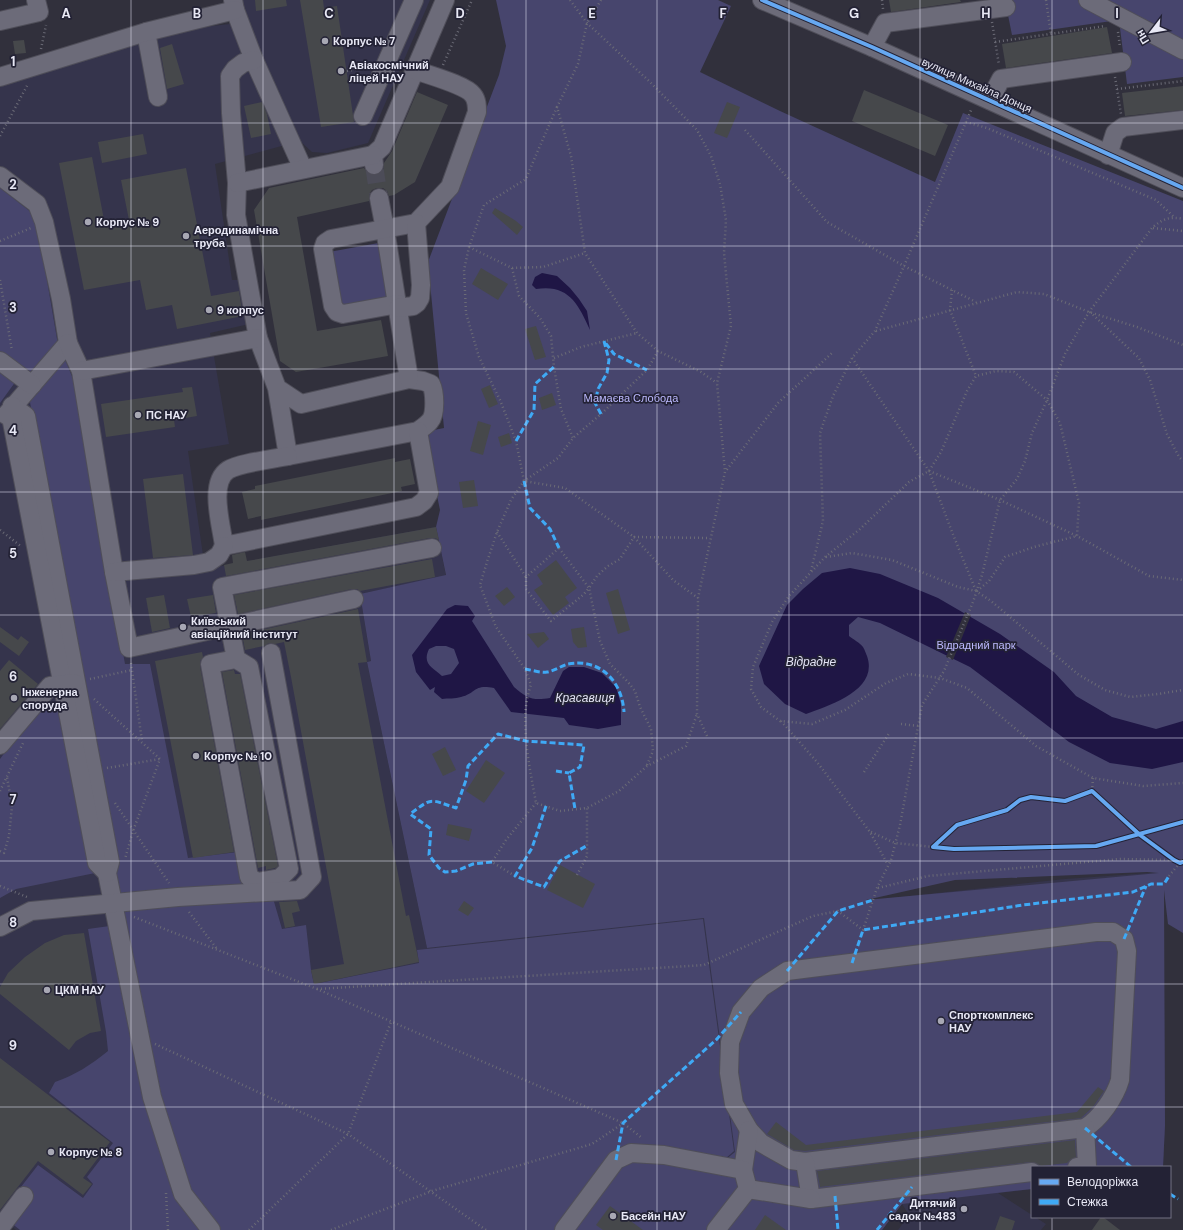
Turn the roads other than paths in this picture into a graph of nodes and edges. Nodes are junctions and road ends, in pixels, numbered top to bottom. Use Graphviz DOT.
graph roads {
  1 [pos="36,0"];
  2 [pos="414,0"];
  3 [pos="445,0"];
  4 [pos="762,0"];
  5 [pos="1088,0"];
  6 [pos="234,5"];
  7 [pos="998,9"];
  8 [pos="0,21"];
  9 [pos="146,32"];
  10 [pos="872,47"];
  11 [pos="1183,50"];
  12 [pos="254,60"];
  13 [pos="1117,62"];
  14 [pos="416,70"];
  15 [pos="0,77"];
  16 [pos="158,97"];
  17 [pos="983,98"];
  18 [pos="363,116"];
  19 [pos="1183,120"];
  20 [pos="1108,155"];
  21 [pos="303,169"];
  22 [pos="0,176"];
  23 [pos="238,183"];
  24 [pos="1183,188"];
  25 [pos="379,198"];
  26 [pos="416,223"];
  27 [pos="385,229"];
  28 [pos="398,306"];
  29 [pos="258,338"];
  30 [pos="68,343"];
  31 [pos="0,361"];
  32 [pos="81,371"];
  33 [pos="409,379"];
  34 [pos="32,385"];
  35 [pos="277,388"];
  36 [pos="12,406"];
  37 [pos="0,421"];
  38 [pos="418,431"];
  39 [pos="288,456"];
  40 [pos="224,546"];
  41 [pos="432,548"];
  42 [pos="114,572"];
  43 [pos="354,599"];
  44 [pos="230,625"];
  45 [pos="271,653"];
  46 [pos="236,659"];
  47 [pos="69,683"];
  48 [pos="0,745"];
  49 [pos="107,873"];
  50 [pos="113,902"];
  51 [pos="0,927"];
  52 [pos="1085,1128"];
  53 [pos="749,1130"];
  54 [pos="805,1162"];
  55 [pos="1087,1166"];
  56 [pos="743,1170"];
  57 [pos="1031,1172"];
  58 [pos="748,1189"];
  59 [pos="24,1196"];
  60 [pos="811,1199"];
  61 [pos="0,1228"];
  62 [pos="211,1230"];
  63 [pos="564,1230"];
  64 [pos="716,1230"];
  1 -- 8 [label="street"];
  2 -- 18 [label="street"];
  3 -- 14 [label="street"];
  4 -- 10 [label="street, вулиця Михайла Донця"];
  5 -- 11 [label="street"];
  6 -- 9 [label="street"];
  6 -- 12 [label="street"];
  7 -- 10 [label="street"];
  9 -- 15 [label="street"];
  9 -- 16 [label="street"];
  10 -- 17 [label="street, вулиця Михайла Донця"];
  12 -- 21 [label="street"];
  12 -- 23 [label="street"];
  13 -- 17 [label="street"];
  14 -- 21 [label="street"];
  14 -- 26 [label="street"];
  17 -- 20 [label="street, вулиця Михайла Донця"];
  19 -- 20 [label="street"];
  20 -- 24 [label="street, вулиця Михайла Донця"];
  21 -- 23 [label="street"];
  22 -- 30 [label="street"];
  23 -- 29 [label="street"];
  25 -- 27 [label="street"];
  26 -- 27 [label="street"];
  26 -- 28 [label="street"];
  27 -- 28 [label="street"];
  27 -- 28 [label="street"];
  28 -- 33 [label="street"];
  29 -- 32 [label="street"];
  29 -- 35 [label="street"];
  30 -- 32 [label="street"];
  30 -- 34 [label="street"];
  31 -- 34 [label="street"];
  32 -- 42 [label="street"];
  33 -- 35 [label="street"];
  33 -- 38 [label="street"];
  34 -- 36 [label="street"];
  35 -- 39 [label="street"];
  36 -- 37 [label="street"];
  36 -- 47 [label="street"];
  38 -- 39 [label="street"];
  38 -- 40 [label="street"];
  39 -- 40 [label="street"];
  40 -- 42 [label="street"];
  41 -- 44 [label="street"];
  42 -- 44 [label="street"];
  43 -- 44 [label="street"];
  44 -- 46 [label="street"];
  45 -- 50 [label="street"];
  46 -- 46 [label="street"];
  47 -- 48 [label="street"];
  47 -- 49 [label="street"];
  47 -- 49 [label="street"];
  49 -- 50 [label="street"];
  50 -- 51 [label="street"];
  50 -- 62 [label="street"];
  52 -- 53 [label="street"];
  52 -- 54 [label="street"];
  52 -- 55 [label="street"];
  53 -- 54 [label="street"];
  53 -- 56 [label="street"];
  54 -- 60 [label="street"];
  56 -- 58 [label="street"];
  56 -- 63 [label="street"];
  57 -- 60 [label="street"];
  58 -- 60 [label="street"];
  58 -- 64 [label="street"];
  59 -- 61 [label="street"];
}
